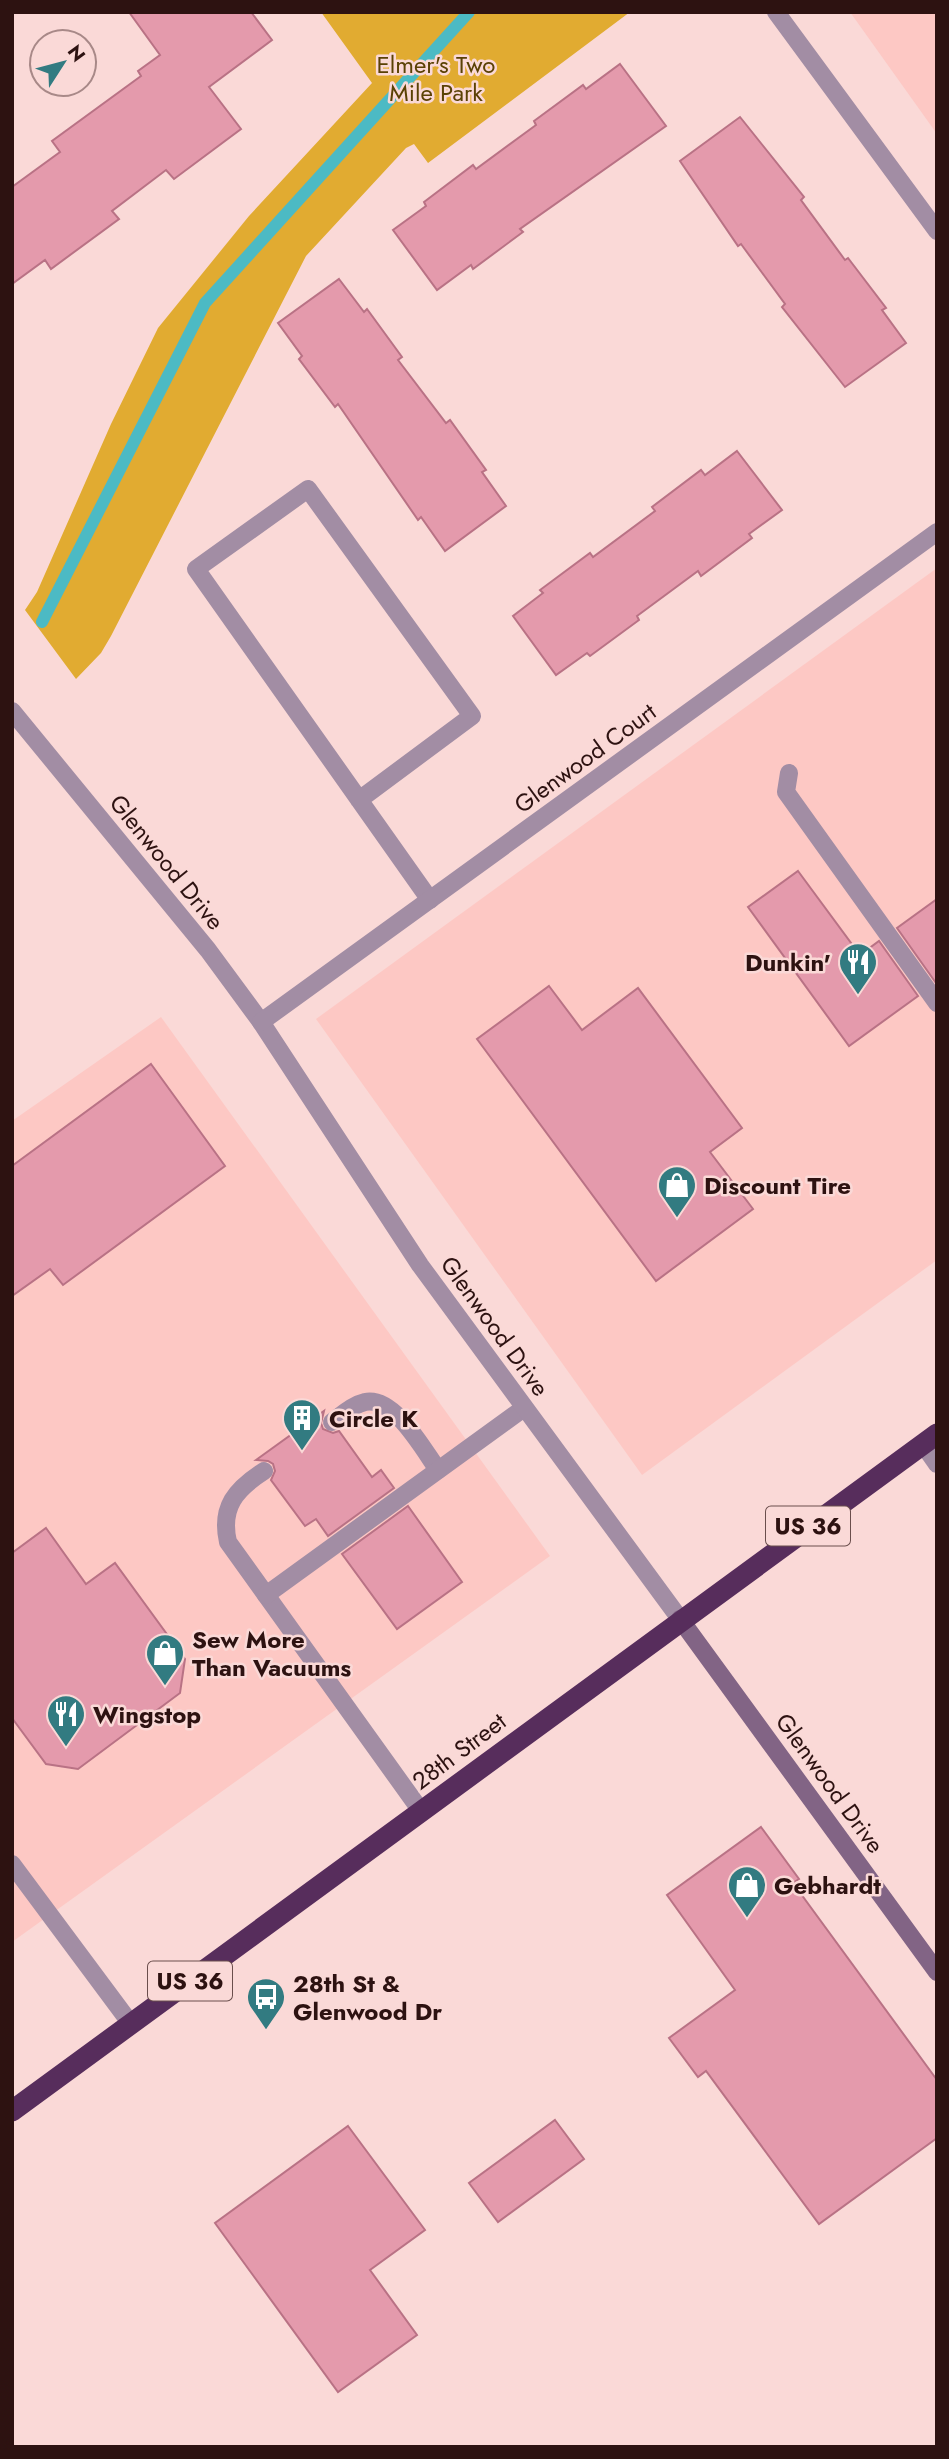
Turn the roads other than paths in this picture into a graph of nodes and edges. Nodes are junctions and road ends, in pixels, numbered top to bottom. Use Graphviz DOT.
graph roads {
  1 [pos="776,12"];
  2 [pos="937,231"];
  3 [pos="937,532"];
  4 [pos="12,711"];
  5 [pos="789,773"];
  6 [pos="359,800"];
  7 [pos="430,900"];
  8 [pos="937,1003"];
  9 [pos="261,1022"];
  10 [pos="524,1408"];
  11 [pos="332,1422"];
  12 [pos="930,1439"];
  13 [pos="937,1464"];
  14 [pos="438,1470"];
  15 [pos="264,1471"];
  16 [pos="266,1595"];
  17 [pos="680,1619"];
  18 [pos="421,1811"];
  19 [pos="12,1864"];
  20 [pos="937,1972"];
  21 [pos="131,2024"];
  22 [pos="12,2110"];
  1 -- 2 [label="street"];
  3 -- 7 [label="street, Glenwood Court"];
  4 -- 9 [label="street, Glenwood Drive"];
  5 -- 8 [label="street"];
  6 -- 6 [label="street"];
  6 -- 7 [label="street"];
  7 -- 9 [label="street, Glenwood Court"];
  9 -- 10 [label="street, Glenwood Drive"];
  10 -- 14 [label="street"];
  10 -- 17 [label="street, Glenwood Drive"];
  11 -- 14 [label="street"];
  12 -- 13 [label="street"];
  12 -- 17 [label="highway, 28th Street / US 36"];
  14 -- 16 [label="street"];
  15 -- 16 [label="street"];
  16 -- 18 [label="street"];
  17 -- 18 [label="highway, 28th Street / US 36"];
  17 -- 20 [label="street, Glenwood Drive"];
  18 -- 21 [label="highway, 28th Street / US 36"];
  19 -- 21 [label="street"];
  21 -- 22 [label="highway, 28th Street / US 36"];
}
